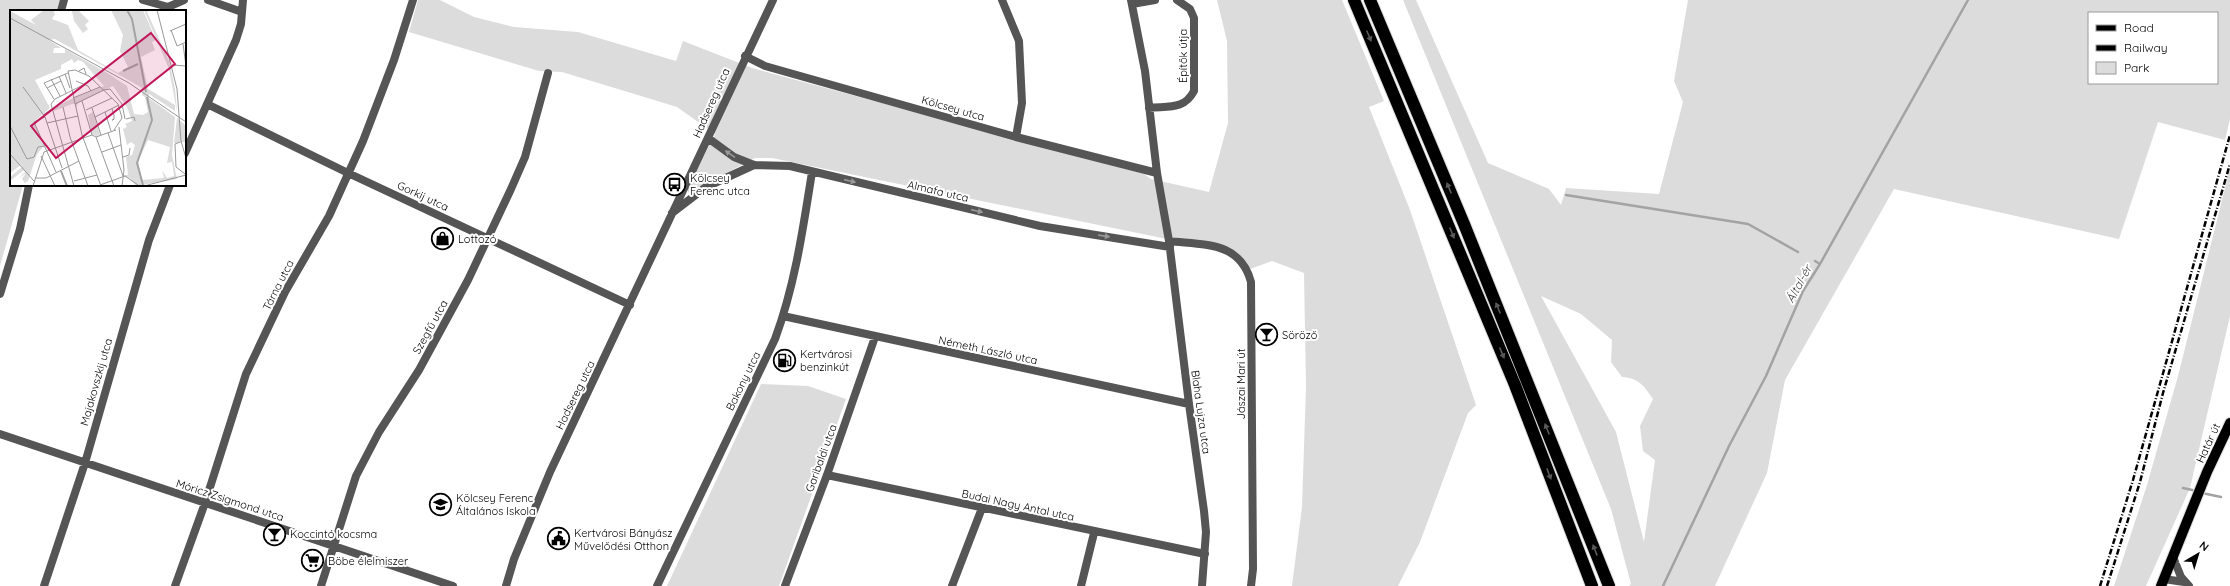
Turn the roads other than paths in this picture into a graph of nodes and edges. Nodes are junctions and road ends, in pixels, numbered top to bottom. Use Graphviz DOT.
graph roads {
  1 [pos="64,0"];
  2 [pos="143,0"];
  3 [pos="184,0"];
  4 [pos="208,0"];
  5 [pos="243,0"];
  6 [pos="413,0"];
  7 [pos="773,0"];
  8 [pos="1002,0"];
  9 [pos="1155,0"];
  10 [pos="1177,0"];
  11 [pos="1354,0"];
  12 [pos="1370,0"];
  13 [pos="1132,2"];
  14 [pos="62,10"];
  15 [pos="242,12"];
  16 [pos="745,56"];
  17 [pos="548,73"];
  18 [pos="207,104"];
  19 [pos="1149,108"];
  20 [pos="1016,137"];
  21 [pos="708,138"];
  22 [pos="186,151"];
  23 [pos="754,165"];
  24 [pos="812,172"];
  25 [pos="348,173"];
  26 [pos="1158,173"];
  27 [pos="29,186"];
  28 [pos="170,186"];
  29 [pos="670,215"];
  30 [pos="488,239"];
  31 [pos="1170,244"];
  32 [pos="0,294"];
  33 [pos="630,305"];
  34 [pos="784,316"];
  35 [pos="875,337"];
  36 [pos="1188,404"];
  37 [pos="2230,423"];
  38 [pos="0,434"];
  39 [pos="85,463"];
  40 [pos="827,475"];
  41 [pos="205,503"];
  42 [pos="982,508"];
  43 [pos="1094,532"];
  44 [pos="334,546"];
  45 [pos="1205,554"];
  46 [pos="2173,557"];
  47 [pos="2165,584"];
  48 [pos="2187,584"];
  49 [pos="44,586"];
  50 [pos="175,586"];
  51 [pos="321,586"];
  52 [pos="453,586"];
  53 [pos="506,586"];
  54 [pos="657,586"];
  55 [pos="785,586"];
  56 [pos="952,586"];
  57 [pos="1081,586"];
  58 [pos="1202,586"];
  59 [pos="1252,586"];
  60 [pos="1592,586"];
  61 [pos="1609,586"];
  1 -- 14 [label="street"];
  2 -- 3 [label="street"];
  4 -- 15 [label="street"];
  5 -- 15 [label="street"];
  6 -- 25 [label="street, Tárna utca"];
  7 -- 16 [label="street, Hadsereg utca"];
  8 -- 20 [label="street"];
  9 -- 13 [label="street"];
  10 -- 19 [label="street, Építők útja"];
  11 -- 60 [label="highway, one-way"];
  61 -- 12 [label="highway, one-way"];
  13 -- 19 [label="street"];
  15 -- 18 [label="street"];
  16 -- 20 [label="street, Kölcsey utca"];
  16 -- 21 [label="street, Hadsereg utca"];
  17 -- 30 [label="street, Szegfű utca"];
  18 -- 22 [label="street"];
  18 -- 25 [label="street, Gorkij utca"];
  19 -- 26 [label="street"];
  20 -- 26 [label="street, Kölcsey utca"];
  23 -- 21 [label="street, Almafa utca, one-way"];
  21 -- 29 [label="street, Hadsereg utca"];
  23 -- 24 [label="street, Almafa utca"];
  23 -- 29 [label="street, Hadsereg utca"];
  24 -- 31 [label="street, Almafa utca, one-way"];
  24 -- 34 [label="street, Bakony utca"];
  25 -- 30 [label="street, Gorkij utca"];
  25 -- 41 [label="street, Tárna utca"];
  26 -- 31 [label="street"];
  27 -- 32 [label="street"];
  28 -- 39 [label="street, Majakovszkij utca"];
  29 -- 33 [label="street, Hadsereg utca"];
  30 -- 33 [label="street, Gorkij utca"];
  30 -- 44 [label="street, Szegfű utca"];
  31 -- 36 [label="street, Blaha Lujza utca"];
  31 -- 59 [label="street, Jászai Mari út"];
  33 -- 53 [label="street, Hadsereg utca"];
  34 -- 35 [label="street, Németh László utca"];
  34 -- 54 [label="street, Bakony utca"];
  35 -- 36 [label="street, Németh László utca"];
  35 -- 40 [label="street, Garibaldi utca"];
  36 -- 45 [label="street, Blaha Lujza utca"];
  37 -- 46 [label="main road, Határ út"];
  38 -- 39 [label="street, Móricz Zsigmond utca"];
  39 -- 41 [label="street, Móricz Zsigmond utca"];
  39 -- 49 [label="street, Majakovszkij utca"];
  40 -- 42 [label="street, Budai Nagy Antal utca"];
  40 -- 55 [label="street, Garibaldi utca"];
  41 -- 44 [label="street, Móricz Zsigmond utca"];
  41 -- 50 [label="street, Tárna utca"];
  42 -- 43 [label="street, Budai Nagy Antal utca"];
  42 -- 56 [label="street"];
  43 -- 45 [label="street, Budai Nagy Antal utca"];
  43 -- 57 [label="street"];
  44 -- 51 [label="street, Szegfű utca"];
  44 -- 52 [label="street, Móricz Zsigmond utca"];
  45 -- 58 [label="street, Blaha Lujza utca"];
  46 -- 47 [label="main road, Határ út"];
  46 -- 48 [label="street"];
  47 -- 48 [label="street"];
}
